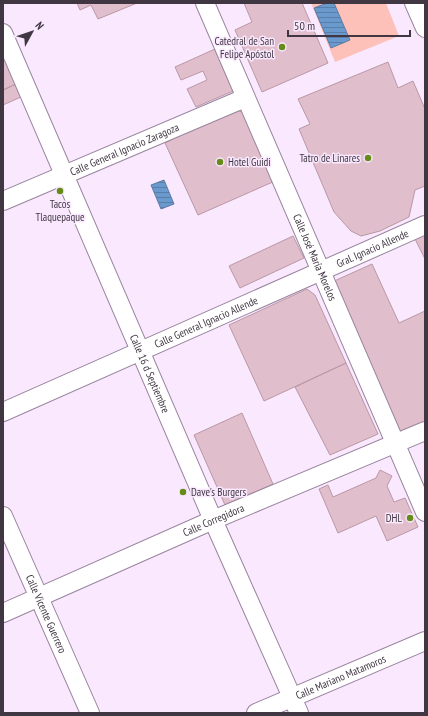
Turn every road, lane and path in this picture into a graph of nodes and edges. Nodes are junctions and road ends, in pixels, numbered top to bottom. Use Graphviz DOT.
graph roads {
  1 [pos="205,3"];
  2 [pos="414,3"];
  3 [pos="424,24"];
  4 [pos="3,33"];
  5 [pos="245,98"];
  6 [pos="65,175"];
  7 [pos="3,201"];
  8 [pos="425,226"];
  9 [pos="320,272"];
  10 [pos="140,351"];
  11 [pos="3,412"];
  12 [pos="425,431"];
  13 [pos="396,444"];
  14 [pos="425,512"];
  15 [pos="3,516"];
  16 [pos="213,520"];
  17 [pos="39,597"];
  18 [pos="3,613"];
  19 [pos="425,641"];
  20 [pos="296,705"];
  21 [pos="90,713"];
  22 [pos="256,713"];
  1 -- 5 [label="street, Calle José María Morelos"];
  2 -- 3 [label="street"];
  4 -- 6 [label="street, Calle 16 d Septiembre"];
  5 -- 6 [label="street, Calle General Ignacio Zaragoza"];
  5 -- 9 [label="street, Calle José María Morelos"];
  6 -- 7 [label="street, Calle General Ignacio Zaragoza"];
  6 -- 10 [label="street, Calle 16 d Septiembre"];
  8 -- 9 [label="street, Gral. Ignacio Allende"];
  9 -- 10 [label="street, Calle General Ignacio Allende"];
  9 -- 13 [label="street, Calle José María Morelos"];
  10 -- 11 [label="street, Calle General Ignacio Allende"];
  10 -- 16 [label="street, Calle 16 d Septiembre"];
  12 -- 13 [label="street, Calle Corregidora"];
  13 -- 14 [label="street, Calle José María Morelos"];
  13 -- 16 [label="street, Calle Corregidora"];
  15 -- 17 [label="street, Calle Vicente Guerrero"];
  16 -- 17 [label="street, Calle Corregidora"];
  16 -- 20 [label="street, Calle 16 d Septiembre"];
  17 -- 18 [label="street, Calle Corregidora"];
  17 -- 21 [label="street, Calle Vicente Guerrero"];
  19 -- 20 [label="street, Calle Mariano Matamoros"];
  20 -- 22 [label="street, Calle Mariano Matamoros"];
}
